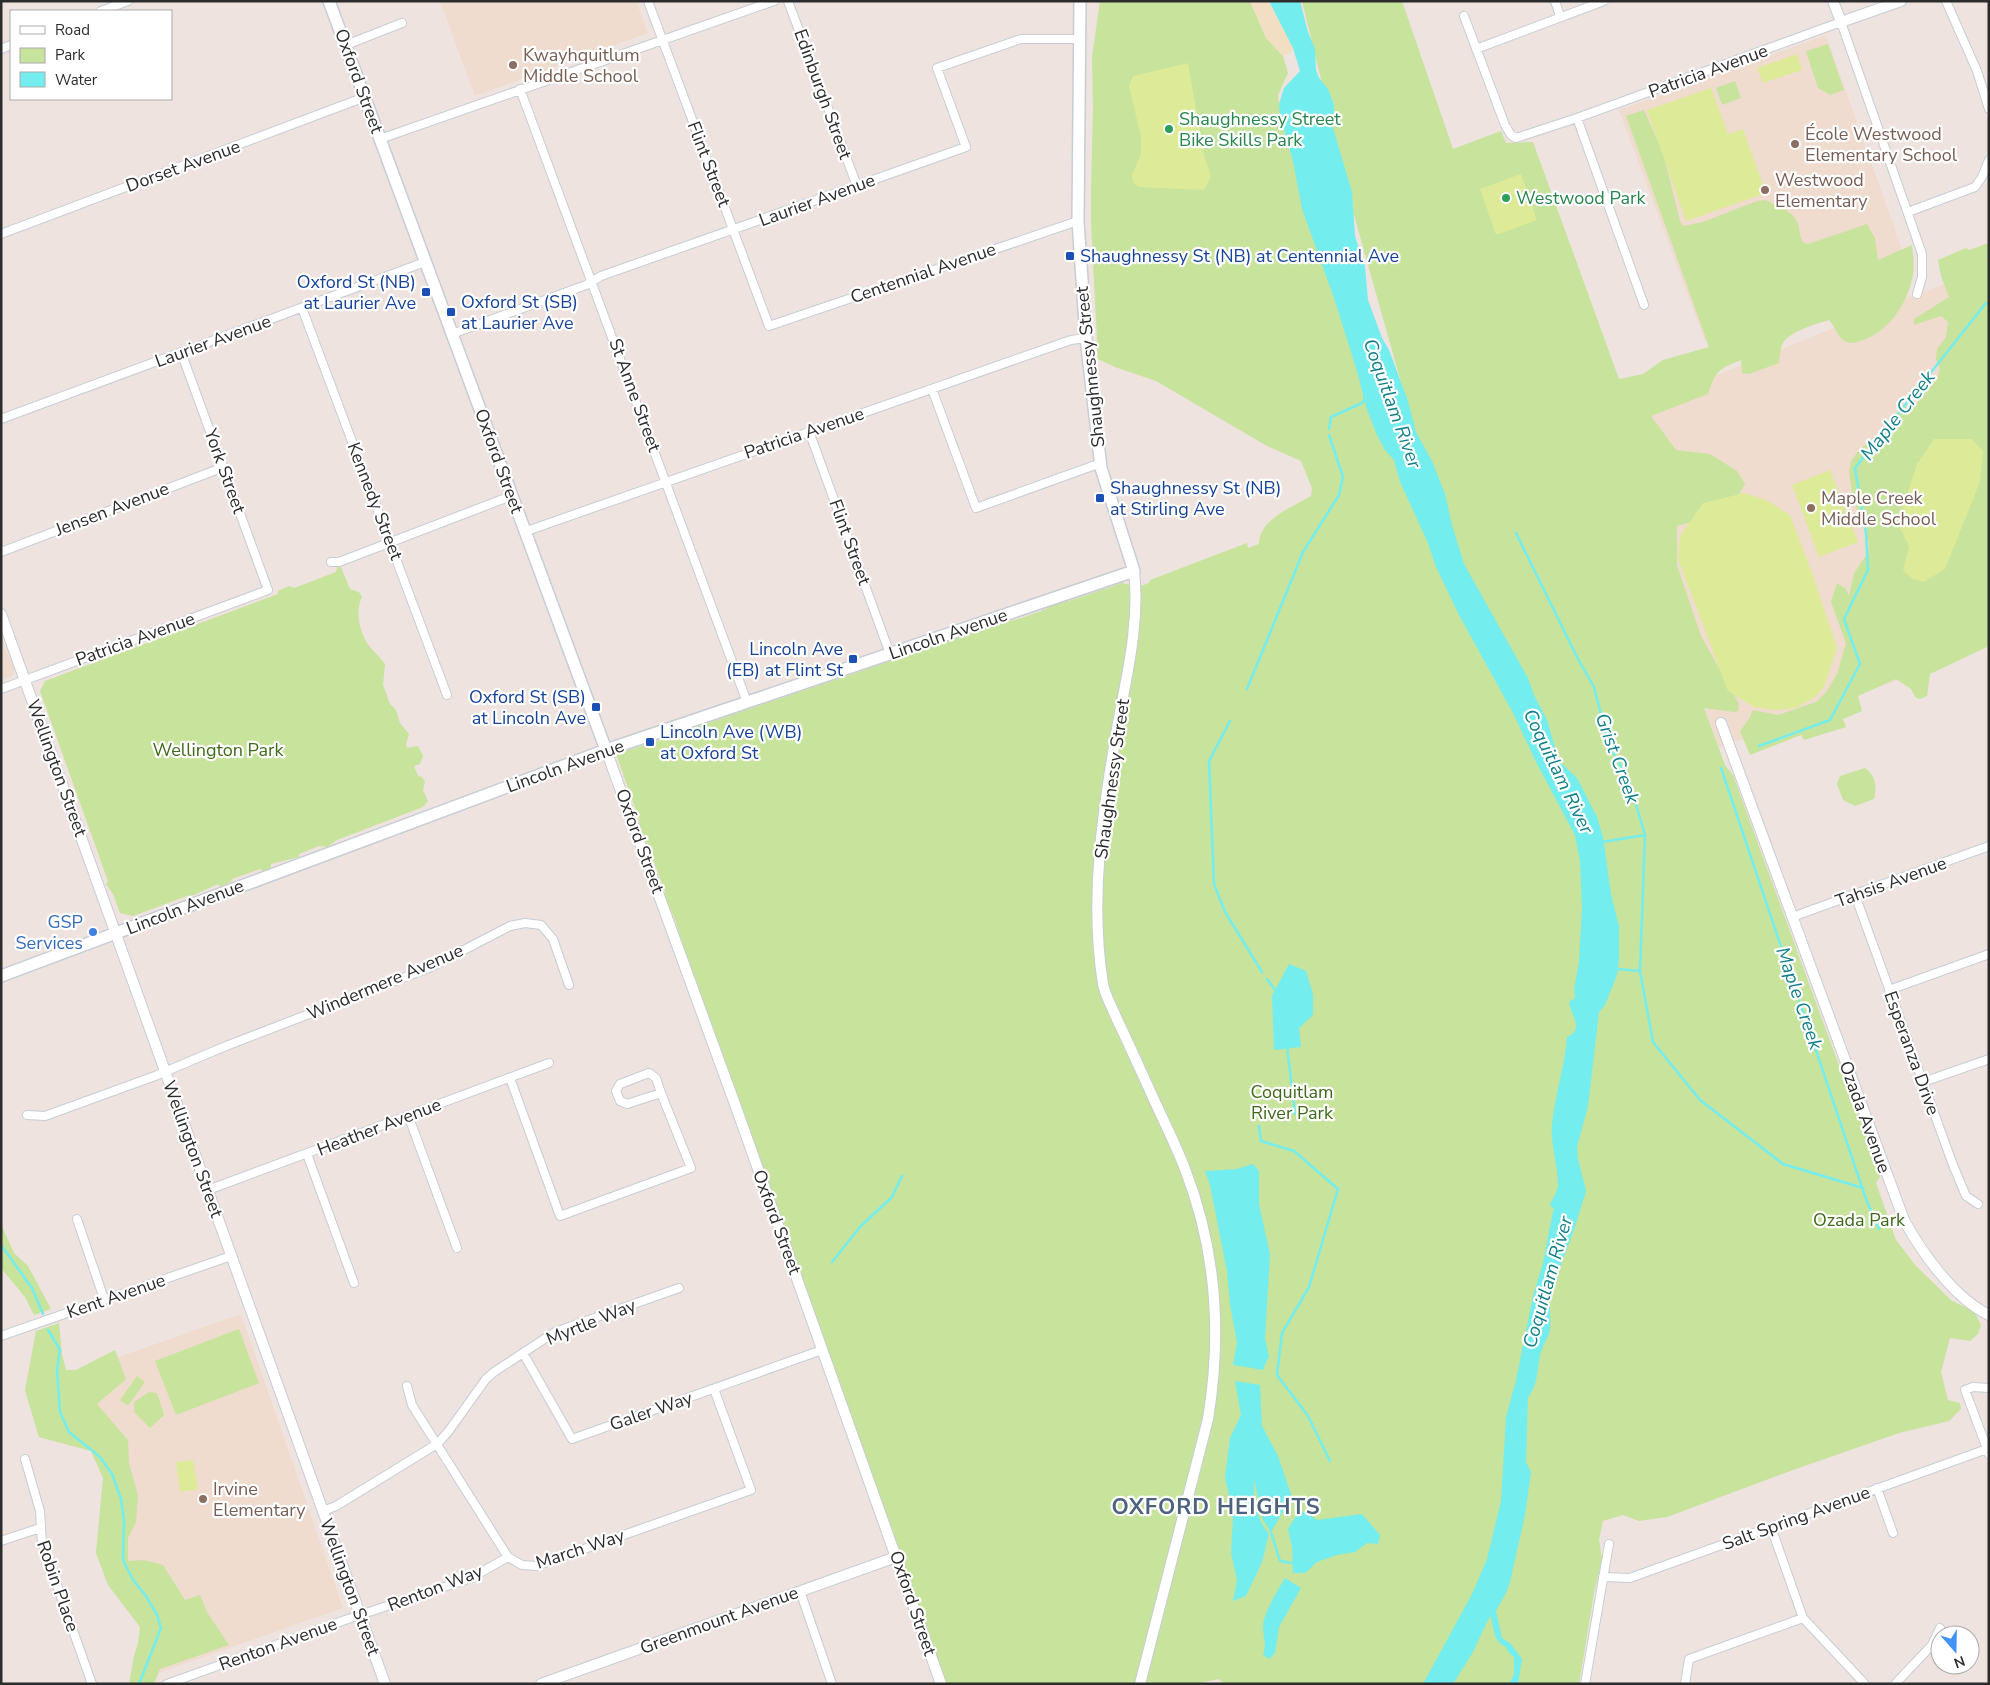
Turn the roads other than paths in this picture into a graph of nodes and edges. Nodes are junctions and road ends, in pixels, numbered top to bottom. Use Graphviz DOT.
graph roads {
  1 [pos="128,1"];
  2 [pos="329,1"];
  3 [pos="648,1"];
  4 [pos="774,1"];
  5 [pos="788,1"];
  6 [pos="1080,1"];
  7 [pos="1555,1"];
  8 [pos="1604,1"];
  9 [pos="1833,1"];
  10 [pos="1901,1"];
  11 [pos="1946,1"];
  12 [pos="104,10"];
  13 [pos="1464,16"];
  14 [pos="1560,16"];
  15 [pos="1841,22"];
  16 [pos="402,24"];
  17 [pos="1080,39"];
  18 [pos="662,41"];
  19 [pos="346,45"];
  20 [pos="1476,49"];
  21 [pos="520,90"];
  22 [pos="365,97"];
  23 [pos="1989,109"];
  24 [pos="1577,118"];
  25 [pos="380,139"];
  26 [pos="1989,160"];
  27 [pos="857,186"];
  28 [pos="1908,212"];
  29 [pos="1078,221"];
  30 [pos="734,230"];
  31 [pos="1,234"];
  32 [pos="425,262"];
  33 [pos="593,282"];
  34 [pos="1917,294"];
  35 [pos="1644,305"];
  36 [pos="302,308"];
  37 [pos="768,326"];
  38 [pos="452,334"];
  39 [pos="1086,338"];
  40 [pos="181,352"];
  41 [pos="932,389"];
  42 [pos="1,419"];
  43 [pos="809,431"];
  44 [pos="1100,463"];
  45 [pos="224,467"];
  46 [pos="666,481"];
  47 [pos="511,496"];
  48 [pos="524,532"];
  49 [pos="391,542"];
  50 [pos="1,552"];
  51 [pos="331,562"];
  52 [pos="1134,571"];
  53 [pos="268,590"];
  54 [pos="1,614"];
  55 [pos="890,654"];
  56 [pos="25,680"];
  57 [pos="1,689"];
  58 [pos="447,695"];
  59 [pos="747,702"];
  60 [pos="1721,723"];
  61 [pos="606,750"];
  62 [pos="1989,846"];
  63 [pos="1855,895"];
  64 [pos="1792,917"];
  65 [pos="116,933"];
  66 [pos="1989,954"];
  67 [pos="1,976"];
  68 [pos="569,985"];
  69 [pos="1889,990"];
  70 [pos="1989,1059"];
  71 [pos="549,1063"];
  72 [pos="165,1070"];
  73 [pos="510,1078"];
  74 [pos="1923,1082"];
  75 [pos="662,1092"];
  76 [pos="27,1115"];
  77 [pos="408,1115"];
  78 [pos="307,1154"];
  79 [pos="208,1190"];
  80 [pos="1978,1204"];
  81 [pos="77,1219"];
  82 [pos="457,1248"];
  83 [pos="232,1256"];
  84 [pos="354,1283"];
  85 [pos="679,1288"];
  86 [pos="104,1299"];
  87 [pos="1989,1315"];
  88 [pos="1,1336"];
  89 [pos="822,1350"];
  90 [pos="523,1353"];
  91 [pos="407,1386"];
  92 [pos="1989,1388"];
  93 [pos="714,1389"];
  94 [pos="437,1444"];
  95 [pos="1988,1451"];
  96 [pos="25,1459"];
  97 [pos="1877,1488"];
  98 [pos="323,1511"];
  99 [pos="40,1528"];
  100 [pos="1771,1528"];
  101 [pos="1893,1533"];
  102 [pos="1,1541"];
  103 [pos="1609,1544"];
  104 [pos="508,1557"];
  105 [pos="896,1557"];
  106 [pos="1603,1577"];
  107 [pos="800,1591"];
  108 [pos="360,1615"];
  109 [pos="1803,1618"];
  110 [pos="1930,1647"];
  111 [pos="92,1684"];
  112 [pos="167,1684"];
  113 [pos="385,1684"];
  114 [pos="542,1684"];
  115 [pos="832,1684"];
  116 [pos="941,1684"];
  117 [pos="1140,1684"];
  118 [pos="1585,1684"];
  119 [pos="1685,1684"];
  120 [pos="1865,1684"];
  121 [pos="1895,1684"];
  1 -- 12 [label="street"];
  2 -- 19 [label="main road, Oxford Street"];
  3 -- 18 [label="street, Flint Street"];
  4 -- 18 [label="street"];
  5 -- 27 [label="street, Edinburgh Street"];
  6 -- 17 [label="main road, Shaughnessy Street"];
  7 -- 14 [label="street"];
  8 -- 14 [label="street"];
  9 -- 15 [label="street"];
  10 -- 15 [label="street, Patricia Avenue"];
  11 -- 23 [label="street"];
  13 -- 20 [label="street"];
  14 -- 20 [label="street"];
  15 -- 24 [label="street, Patricia Avenue"];
  15 -- 28 [label="street"];
  16 -- 19 [label="street"];
  17 -- 27 [label="street, Laurier Avenue"];
  17 -- 29 [label="main road, Shaughnessy Street"];
  18 -- 21 [label="street"];
  18 -- 30 [label="street, Flint Street"];
  19 -- 22 [label="main road, Oxford Street"];
  20 -- 24 [label="street, Patricia Avenue"];
  21 -- 25 [label="street"];
  21 -- 33 [label="street, St Anne Street"];
  22 -- 25 [label="main road, Oxford Street"];
  22 -- 31 [label="street, Dorset Avenue"];
  24 -- 35 [label="street"];
  25 -- 32 [label="main road, Oxford Street"];
  26 -- 28 [label="street"];
  27 -- 30 [label="street, Laurier Avenue"];
  28 -- 34 [label="street"];
  29 -- 37 [label="street, Centennial Avenue"];
  29 -- 39 [label="main road, Shaughnessy Street"];
  30 -- 33 [label="street, Laurier Avenue"];
  30 -- 37 [label="street, Flint Street"];
  32 -- 36 [label="street, Laurier Avenue"];
  32 -- 38 [label="main road, Oxford Street"];
  33 -- 38 [label="street, Laurier Avenue"];
  33 -- 46 [label="street, St Anne Street"];
  36 -- 40 [label="street, Laurier Avenue"];
  36 -- 49 [label="street, Kennedy Street"];
  38 -- 47 [label="main road, Oxford Street"];
  39 -- 41 [label="street, Patricia Avenue"];
  39 -- 44 [label="main road, Shaughnessy Street"];
  40 -- 42 [label="street, Laurier Avenue"];
  40 -- 45 [label="street, York Street"];
  41 -- 43 [label="street, Patricia Avenue"];
  41 -- 44 [label="street"];
  43 -- 46 [label="street, Patricia Avenue"];
  43 -- 55 [label="street, Flint Street"];
  44 -- 52 [label="main road, Shaughnessy Street"];
  45 -- 50 [label="street, Jensen Avenue"];
  45 -- 53 [label="street, York Street"];
  46 -- 48 [label="street, Patricia Avenue"];
  46 -- 59 [label="street, St Anne Street"];
  47 -- 48 [label="main road, Oxford Street"];
  47 -- 49 [label="street"];
  48 -- 61 [label="main road, Oxford Street"];
  49 -- 51 [label="street"];
  49 -- 58 [label="street, Kennedy Street"];
  52 -- 55 [label="main road, Lincoln Avenue"];
  52 -- 117 [label="street, Shaughnessy Street"];
  53 -- 56 [label="street, Patricia Avenue"];
  54 -- 56 [label="street, Wellington Street"];
  55 -- 59 [label="main road, Lincoln Avenue"];
  56 -- 57 [label="street, Patricia Avenue"];
  56 -- 65 [label="street, Wellington Street"];
  59 -- 61 [label="main road, Lincoln Avenue"];
  60 -- 64 [label="street, Ozada Avenue"];
  61 -- 65 [label="main road, Lincoln Avenue"];
  61 -- 89 [label="street, Oxford Street"];
  62 -- 63 [label="street, Tahsis Avenue"];
  63 -- 64 [label="street, Tahsis Avenue"];
  63 -- 69 [label="street, Esperanza Drive"];
  64 -- 87 [label="street, Ozada Avenue"];
  65 -- 67 [label="main road, Lincoln Avenue"];
  65 -- 72 [label="street, Wellington Street"];
  66 -- 69 [label="street"];
  68 -- 72 [label="street, Windermere Avenue"];
  69 -- 74 [label="street, Esperanza Drive"];
  70 -- 74 [label="street"];
  71 -- 73 [label="street, Heather Avenue"];
  72 -- 76 [label="street, Windermere Avenue"];
  72 -- 79 [label="street, Wellington Street"];
  73 -- 75 [label="street"];
  73 -- 77 [label="street, Heather Avenue"];
  74 -- 80 [label="street, Esperanza Drive"];
  75 -- 75 [label="street"];
  77 -- 78 [label="street, Heather Avenue"];
  77 -- 82 [label="street"];
  78 -- 79 [label="street, Heather Avenue"];
  78 -- 84 [label="street"];
  79 -- 83 [label="street, Wellington Street"];
  81 -- 86 [label="street"];
  83 -- 86 [label="street, Kent Avenue"];
  83 -- 98 [label="street, Wellington Street"];
  85 -- 90 [label="street, Myrtle Way"];
  86 -- 88 [label="street, Kent Avenue"];
  89 -- 93 [label="street, Galer Way"];
  89 -- 105 [label="street, Oxford Street"];
  90 -- 93 [label="street, Galer Way"];
  90 -- 94 [label="street, Myrtle Way"];
  91 -- 94 [label="street, March Way"];
  92 -- 95 [label="street"];
  93 -- 104 [label="street, March Way"];
  94 -- 98 [label="street, Myrtle Way"];
  94 -- 104 [label="street, March Way"];
  95 -- 97 [label="street, Salt Spring Avenue"];
  96 -- 99 [label="street, Robin Place"];
  97 -- 100 [label="street, Salt Spring Avenue"];
  97 -- 101 [label="street"];
  98 -- 108 [label="street, Wellington Street"];
  99 -- 102 [label="street"];
  99 -- 111 [label="street, Robin Place"];
  100 -- 106 [label="street, Salt Spring Avenue"];
  100 -- 109 [label="street"];
  103 -- 106 [label="street"];
  104 -- 108 [label="street, Renton Way"];
  105 -- 107 [label="street, Greenmount Avenue"];
  105 -- 116 [label="street, Oxford Street"];
  106 -- 118 [label="street"];
  107 -- 114 [label="street, Greenmount Avenue"];
  107 -- 115 [label="street"];
  108 -- 112 [label="street, Renton Avenue"];
  108 -- 113 [label="street, Wellington Street"];
  109 -- 119 [label="street"];
  109 -- 120 [label="street"];
  110 -- 121 [label="street"];
}
